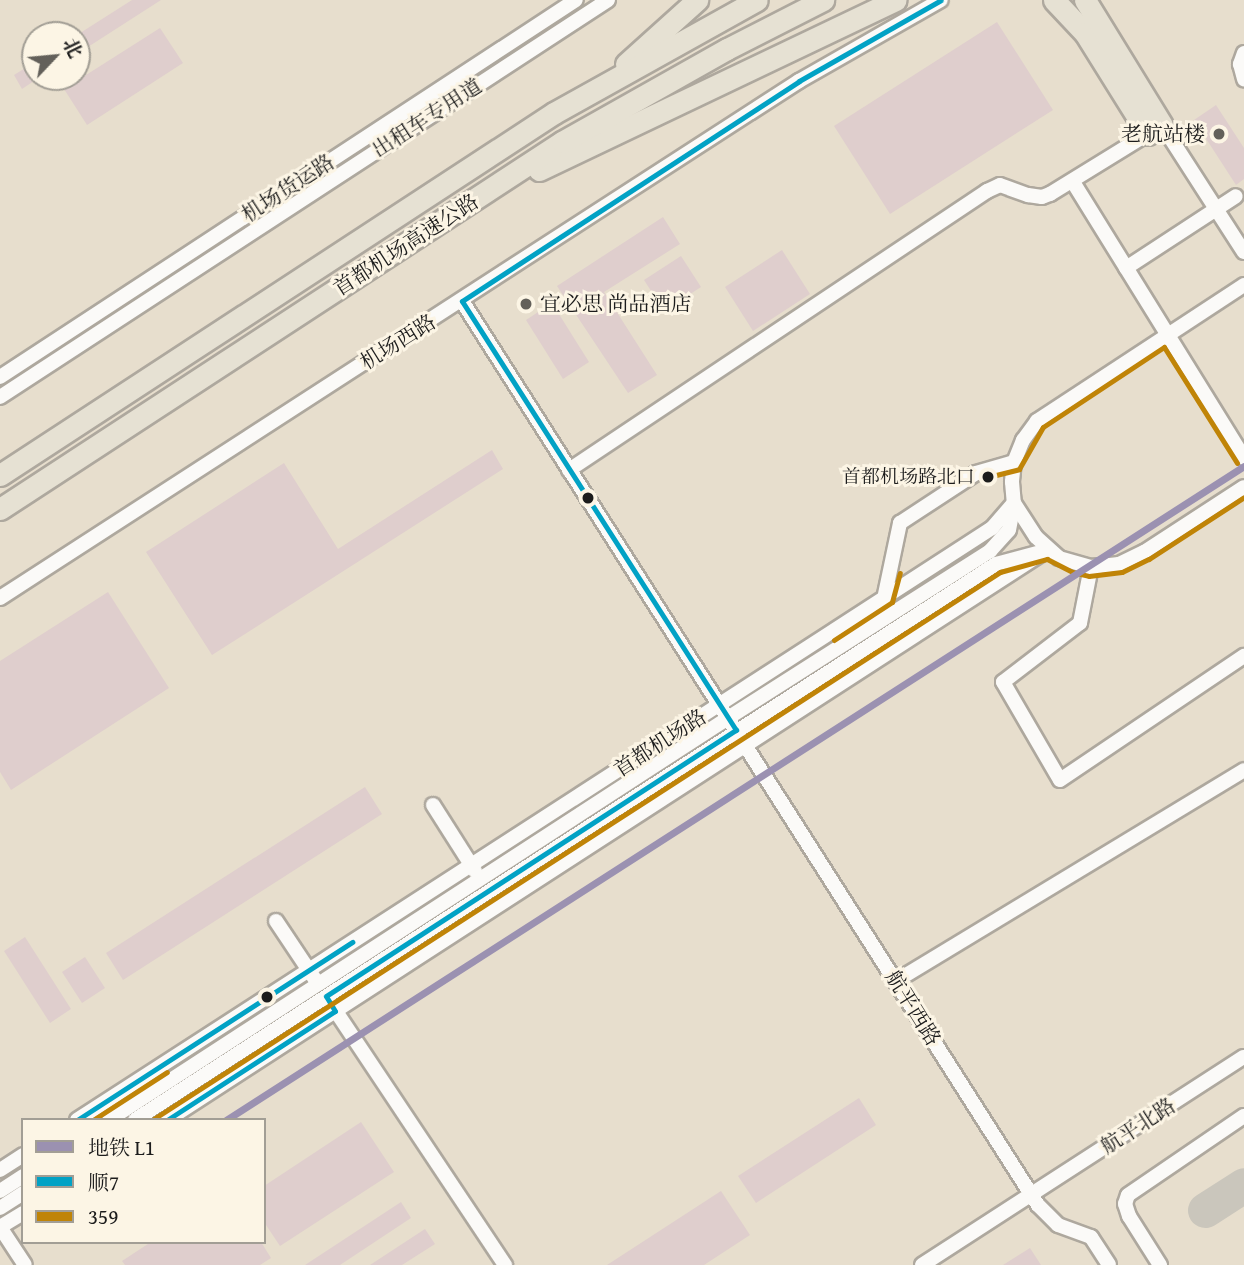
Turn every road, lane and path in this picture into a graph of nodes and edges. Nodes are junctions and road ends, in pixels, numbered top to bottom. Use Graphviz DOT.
graph roads {
  1 [pos="576,0"];
  2 [pos="608,0"];
  3 [pos="697,0"];
  4 [pos="757,0"];
  5 [pos="823,0"];
  6 [pos="896,0"];
  7 [pos="940,0"];
  8 [pos="1054,0"];
  9 [pos="1085,0"];
  10 [pos="1244,53"];
  11 [pos="1111,57"];
  12 [pos="1244,79"];
  13 [pos="604,85"];
  14 [pos="1155,130"];
  15 [pos="1073,182"];
  16 [pos="483,195"];
  17 [pos="1236,196"];
  18 [pos="1216,209"];
  19 [pos="1244,252"];
  20 [pos="1126,268"];
  21 [pos="1244,285"];
  22 [pos="462,301"];
  23 [pos="1167,335"];
  24 [pos="0,377"];
  25 [pos="0,397"];
  26 [pos="1244,458"];
  27 [pos="1014,462"];
  28 [pos="569,470"];
  29 [pos="0,475"];
  30 [pos="1244,487"];
  31 [pos="1014,503"];
  32 [pos="0,509"];
  33 [pos="1048,550"];
  34 [pos="1091,567"];
  35 [pos="886,596"];
  36 [pos="0,598"];
  37 [pos="874,633"];
  38 [pos="909,640"];
  39 [pos="1244,656"];
  40 [pos="719,705"];
  41 [pos="732,724"];
  42 [pos="744,745"];
  43 [pos="1244,770"];
  44 [pos="574,798"];
  45 [pos="599,801"];
  46 [pos="433,805"];
  47 [pos="607,814"];
  48 [pos="600,839"];
  49 [pos="471,865"];
  50 [pos="484,885"];
  51 [pos="424,895"];
  52 [pos="276,921"];
  53 [pos="417,928"];
  54 [pos="451,935"];
  55 [pos="308,970"];
  56 [pos="896,981"];
  57 [pos="322,990"];
  58 [pos="335,1011"];
  59 [pos="1244,1057"];
  60 [pos="1244,1116"];
  61 [pos="80,1118"];
  62 [pos="112,1118"];
  63 [pos="138,1118"];
  64 [pos="170,1118"];
  65 [pos="21,1156"];
  66 [pos="0,1170"];
  67 [pos="21,1177"];
  68 [pos="0,1191"];
  69 [pos="21,1194"];
  70 [pos="1032,1195"];
  71 [pos="0,1208"];
  72 [pos="21,1214"];
  73 [pos="0,1227"];
  74 [pos="25,1265"];
  75 [pos="505,1265"];
  76 [pos="922,1265"];
  77 [pos="1109,1265"];
  78 [pos="1160,1265"];
  1 -- 24 [label="street, 机场货运路"];
  2 -- 25 [label="street, 出租车专用道"];
  3 -- 13 [label="highway"];
  4 -- 13 [label="highway, 首都机场高速公路"];
  5 -- 16 [label="highway, 首都机场高速公路"];
  6 -- 16 [label="highway"];
  7 -- 22 [label="street, 机场西路"];
  8 -- 11 [label="highway"];
  9 -- 11 [label="highway"];
  10 -- 12 [label="street"];
  11 -- 14 [label="highway"];
  13 -- 29 [label="highway, 首都机场高速公路"];
  14 -- 15 [label="street"];
  14 -- 18 [label="street"];
  15 -- 20 [label="street"];
  15 -- 28 [label="street"];
  16 -- 32 [label="highway, 首都机场高速公路"];
  17 -- 18 [label="street"];
  18 -- 19 [label="street"];
  18 -- 20 [label="street"];
  20 -- 23 [label="street"];
  21 -- 23 [label="street"];
  22 -- 28 [label="street, 航平西路"];
  22 -- 36 [label="street, 机场西路"];
  23 -- 26 [label="street"];
  23 -- 27 [label="street"];
  27 -- 31 [label="street"];
  27 -- 35 [label="street"];
  28 -- 40 [label="street, 航平西路"];
  30 -- 34 [label="street"];
  31 -- 33 [label="street"];
  31 -- 35 [label="street, 首都机场路"];
  31 -- 37 [label="street, 首都机场路"];
  33 -- 34 [label="street"];
  33 -- 37 [label="street, 首都机场路"];
  33 -- 38 [label="street"];
  34 -- 39 [label="street"];
  35 -- 37 [label="street"];
  35 -- 40 [label="street, 首都机场路"];
  37 -- 38 [label="street"];
  37 -- 41 [label="street, 首都机场路"];
  38 -- 42 [label="street"];
  40 -- 41 [label="street, 航平西路"];
  40 -- 44 [label="street, 首都机场路"];
  41 -- 42 [label="street, 航平西路"];
  41 -- 45 [label="street, 首都机场路"];
  41 -- 47 [label="street, 首都机场路"];
  42 -- 48 [label="street"];
  42 -- 56 [label="street, 航平西路"];
  43 -- 56 [label="street"];
  44 -- 45 [label="street"];
  44 -- 49 [label="street, 首都机场路"];
  45 -- 50 [label="street, 首都机场路"];
  46 -- 49 [label="street"];
  47 -- 48 [label="street"];
  47 -- 50 [label="street, 首都机场路"];
  48 -- 54 [label="street"];
  49 -- 50 [label="street"];
  49 -- 51 [label="street, 首都机场路"];
  50 -- 53 [label="street, 首都机场路"];
  51 -- 53 [label="street"];
  51 -- 55 [label="street, 首都机场路"];
  52 -- 55 [label="street"];
  53 -- 54 [label="street"];
  53 -- 57 [label="street, 首都机场路"];
  54 -- 58 [label="street"];
  55 -- 57 [label="street"];
  55 -- 61 [label="street, 首都机场路"];
  56 -- 70 [label="street, 航平西路"];
  57 -- 58 [label="street"];
  57 -- 62 [label="street, 首都机场路"];
  57 -- 63 [label="street, 首都机场路"];
  58 -- 64 [label="street"];
  58 -- 75 [label="street"];
  59 -- 70 [label="street, 航平北路"];
  60 -- 78 [label="street"];
  65 -- 66 [label="street"];
  67 -- 68 [label="street"];
  69 -- 71 [label="street"];
  70 -- 76 [label="street, 航平北路"];
  70 -- 77 [label="street, 航平西路"];
  72 -- 73 [label="street"];
  73 -- 74 [label="street"];
}
